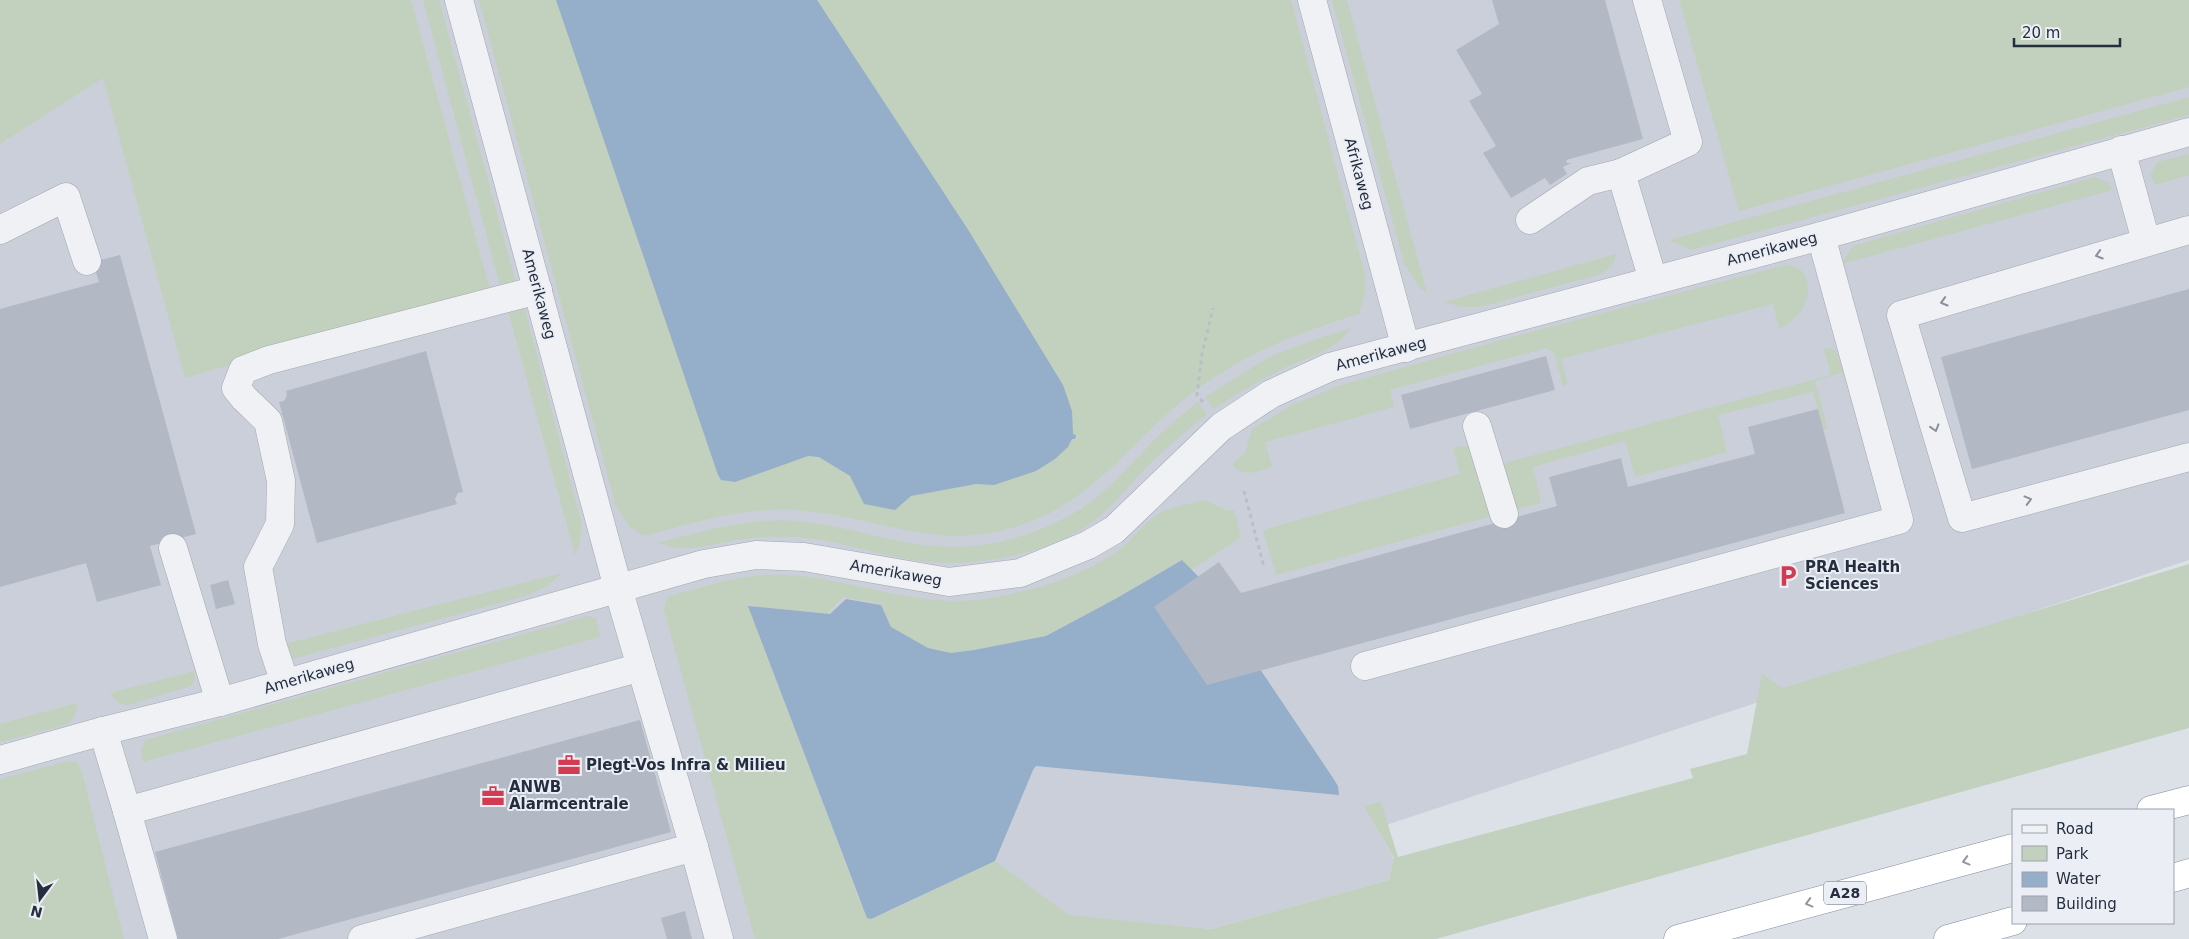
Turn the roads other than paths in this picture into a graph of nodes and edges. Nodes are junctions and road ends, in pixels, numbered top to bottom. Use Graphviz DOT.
graph roads {
  1 [pos="459,0"];
  2 [pos="1312,0"];
  3 [pos="1648,0"];
  4 [pos="2189,132"];
  5 [pos="2121,150"];
  6 [pos="1621,173"];
  7 [pos="1530,220"];
  8 [pos="0,230"];
  9 [pos="2189,230"];
  10 [pos="1821,236"];
  11 [pos="2146,241"];
  12 [pos="87,261"];
  13 [pos="1653,280"];
  14 [pos="538,290"];
  15 [pos="1406,348"];
  16 [pos="1477,426"];
  17 [pos="2189,457"];
  18 [pos="1504,514"];
  19 [pos="173,548"];
  20 [pos="618,588"];
  21 [pos="1365,666"];
  22 [pos="641,667"];
  23 [pos="285,683"];
  24 [pos="220,702"];
  25 [pos="103,731"];
  26 [pos="0,760"];
  27 [pos="2189,800"];
  28 [pos="2155,809"];
  29 [pos="127,811"];
  30 [pos="694,847"];
  31 [pos="2012,848"];
  32 [pos="2189,874"];
  33 [pos="2174,878"];
  34 [pos="2012,921"];
  35 [pos="163,939"];
  36 [pos="362,939"];
  37 [pos="719,939"];
  38 [pos="1678,939"];
  39 [pos="1948,939"];
  1 -- 14 [label="street, Amerikaweg"];
  2 -- 15 [label="street, Afrikaweg"];
  3 -- 6 [label="street"];
  4 -- 5 [label="street, Amerikaweg"];
  5 -- 10 [label="street, Amerikaweg"];
  5 -- 11 [label="street"];
  6 -- 7 [label="street"];
  6 -- 13 [label="street"];
  8 -- 12 [label="street"];
  9 -- 11 [label="street"];
  10 -- 13 [label="street, Amerikaweg"];
  10 -- 21 [label="street"];
  11 -- 17 [label="street, one-way"];
  13 -- 15 [label="street, Amerikaweg"];
  14 -- 20 [label="street, Amerikaweg"];
  14 -- 23 [label="street"];
  15 -- 20 [label="street, Amerikaweg"];
  16 -- 18 [label="street"];
  19 -- 24 [label="street"];
  20 -- 22 [label="street"];
  20 -- 23 [label="street, Amerikaweg"];
  22 -- 29 [label="street"];
  22 -- 30 [label="street"];
  23 -- 24 [label="street, Amerikaweg"];
  24 -- 25 [label="street, Amerikaweg"];
  25 -- 26 [label="street, Amerikaweg"];
  25 -- 29 [label="street"];
  27 -- 28 [label="highway"];
  29 -- 35 [label="street"];
  30 -- 36 [label="street"];
  30 -- 37 [label="street"];
  31 -- 38 [label="highway, A28, one-way"];
  32 -- 33 [label="highway"];
  34 -- 39 [label="highway"];
}
